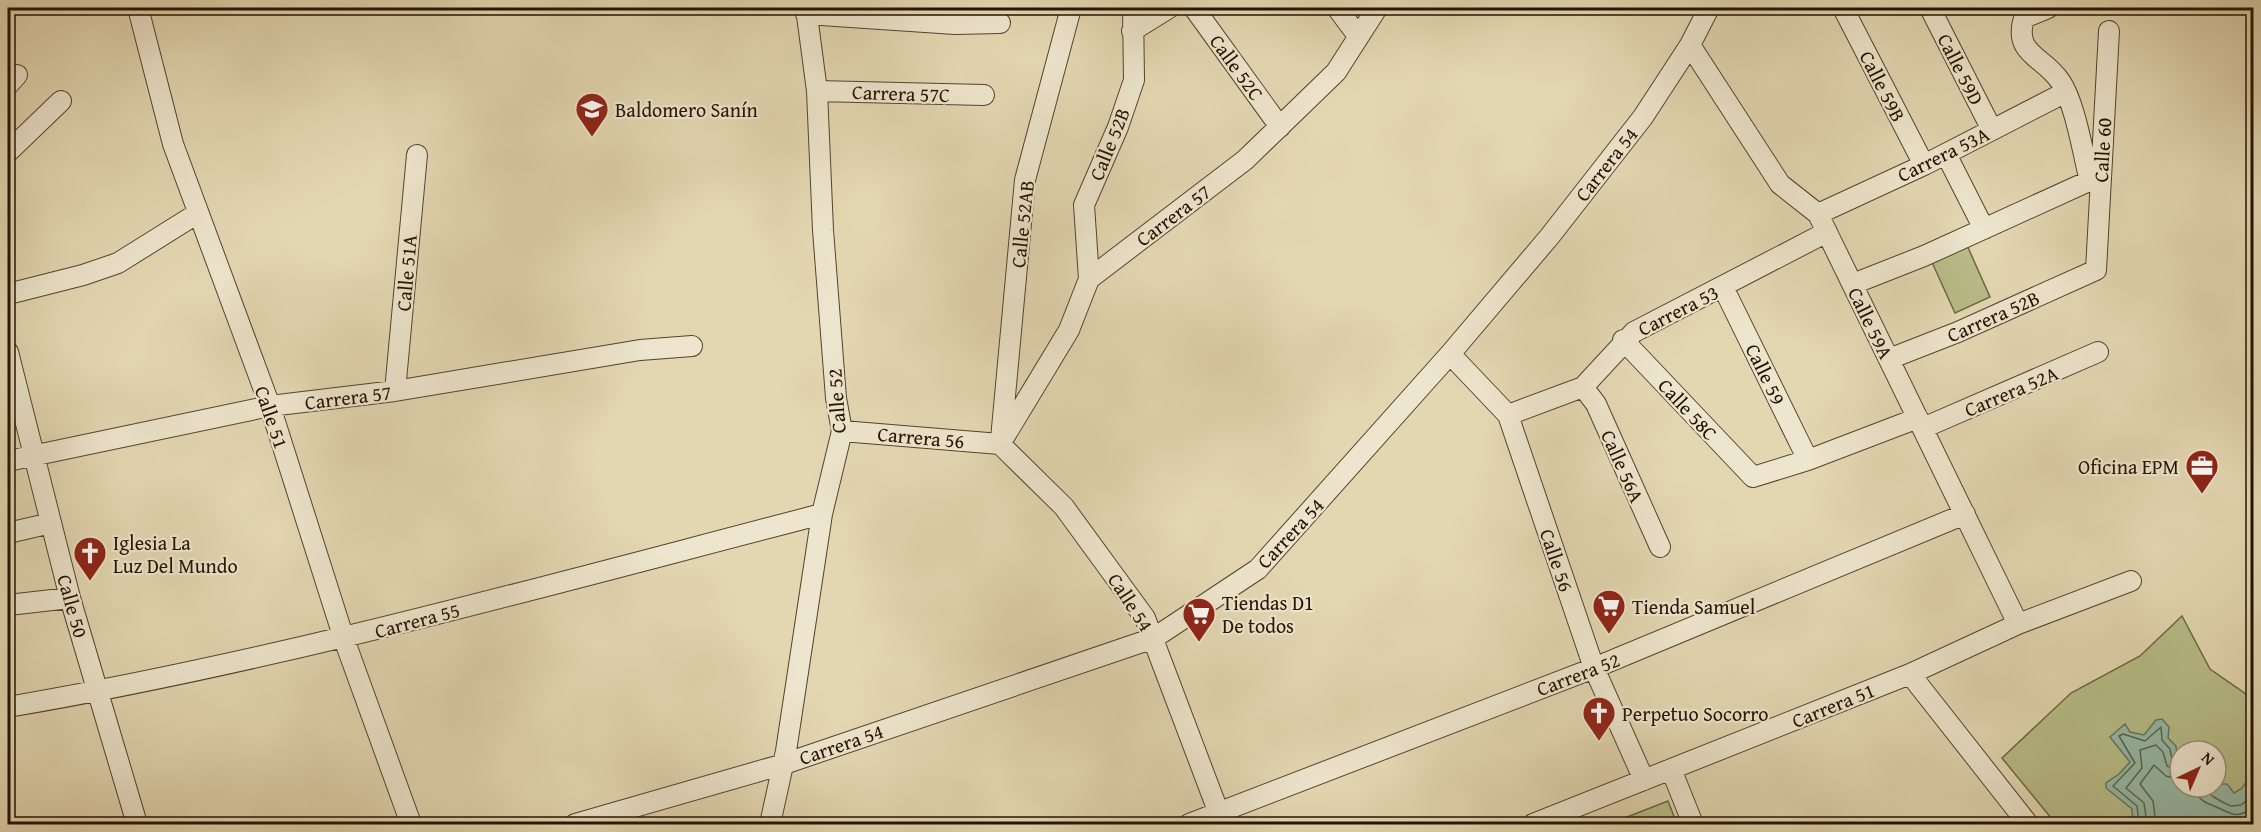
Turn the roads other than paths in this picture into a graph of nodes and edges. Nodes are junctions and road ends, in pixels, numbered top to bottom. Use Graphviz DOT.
graph roads {
  1 [pos="138,8"];
  2 [pos="1071,8"];
  3 [pos="1133,8"];
  4 [pos="1169,8"];
  5 [pos="1194,8"];
  6 [pos="1337,8"];
  7 [pos="1377,8"];
  8 [pos="1709,8"];
  9 [pos="1843,8"];
  10 [pos="1930,8"];
  11 [pos="2048,8"];
  12 [pos="806,11"];
  13 [pos="2021,13"];
  14 [pos="1000,23"];
  15 [pos="1132,31"];
  16 [pos="2109,31"];
  17 [pos="1358,36"];
  18 [pos="1690,45"];
  19 [pos="817,91"];
  20 [pos="2066,92"];
  21 [pos="984,95"];
  22 [pos="61,100"];
  23 [pos="1280,127"];
  24 [pos="1992,130"];
  25 [pos="8,152"];
  26 [pos="417,154"];
  27 [pos="1946,154"];
  28 [pos="1924,165"];
  29 [pos="2095,178"];
  30 [pos="198,213"];
  31 [pos="1818,214"];
  32 [pos="1984,229"];
  33 [pos="1827,232"];
  34 [pos="2096,270"];
  35 [pos="1089,279"];
  36 [pos="1852,284"];
  37 [pos="1723,287"];
  38 [pos="8,294"];
  39 [pos="1623,340"];
  40 [pos="692,346"];
  41 [pos="8,352"];
  42 [pos="2098,352"];
  43 [pos="1450,354"];
  44 [pos="1889,359"];
  45 [pos="1583,387"];
  46 [pos="395,391"];
  47 [pos="270,406"];
  48 [pos="1508,415"];
  49 [pos="1920,423"];
  50 [pos="842,430"];
  51 [pos="1000,444"];
  52 [pos="34,456"];
  53 [pos="1808,460"];
  54 [pos="8,461"];
  55 [pos="1754,477"];
  56 [pos="822,514"];
  57 [pos="1965,514"];
  58 [pos="51,524"];
  59 [pos="8,534"];
  60 [pos="1660,547"];
  61 [pos="2131,580"];
  62 [pos="70,598"];
  63 [pos="8,605"];
  64 [pos="2018,624"];
  65 [pos="1154,638"];
  66 [pos="344,639"];
  67 [pos="1594,668"];
  68 [pos="1910,674"];
  69 [pos="98,692"];
  70 [pos="8,707"];
  71 [pos="784,764"];
  72 [pos="1671,769"];
  73 [pos="1644,780"];
  74 [pos="1220,819"];
  75 [pos="137,825"];
  76 [pos="411,825"];
  77 [pos="575,825"];
  78 [pos="770,825"];
  79 [pos="1189,825"];
  80 [pos="1533,825"];
  81 [pos="1693,825"];
  82 [pos="2028,825"];
  1 -- 30 [label="street, Calle 51"];
  2 -- 51 [label="street, Calle 52AB"];
  3 -- 15 [label="street, Calle 52B"];
  4 -- 15 [label="street"];
  5 -- 23 [label="street, Calle 52C"];
  6 -- 17 [label="street"];
  7 -- 17 [label="street, Carrera 57"];
  8 -- 18 [label="street, Carrera 54"];
  9 -- 28 [label="street, Calle 59B"];
  10 -- 24 [label="street, Calle 59D"];
  11 -- 13 [label="street"];
  12 -- 14 [label="street"];
  12 -- 19 [label="street, Calle 52"];
  13 -- 20 [label="street"];
  15 -- 35 [label="street, Calle 52B"];
  16 -- 29 [label="street, Calle 60"];
  17 -- 23 [label="street, Carrera 57"];
  18 -- 31 [label="street, Calle 59A"];
  18 -- 43 [label="street, Carrera 54"];
  19 -- 21 [label="street, Carrera 57C"];
  19 -- 50 [label="street, Calle 52"];
  20 -- 24 [label="street, Carrera 53A"];
  20 -- 29 [label="street"];
  22 -- 25 [label="street"];
  23 -- 35 [label="street, Carrera 57"];
  24 -- 27 [label="street, Carrera 53A"];
  26 -- 46 [label="street, Calle 51A"];
  27 -- 28 [label="street, Carrera 53A"];
  27 -- 32 [label="street"];
  28 -- 31 [label="street, Carrera 53A"];
  29 -- 32 [label="street"];
  29 -- 34 [label="street, Calle 60"];
  30 -- 38 [label="street"];
  30 -- 47 [label="street, Calle 51"];
  31 -- 33 [label="street, Calle 59A"];
  32 -- 36 [label="street"];
  33 -- 36 [label="street, Calle 59A"];
  33 -- 37 [label="street, Carrera 53"];
  34 -- 44 [label="street, Carrera 52B"];
  35 -- 51 [label="street"];
  36 -- 44 [label="street, Calle 59A"];
  37 -- 39 [label="street, Carrera 53"];
  37 -- 53 [label="street, Calle 59"];
  39 -- 45 [label="street, Carrera 53"];
  39 -- 55 [label="street, Calle 58C"];
  40 -- 46 [label="street, Carrera 57"];
  41 -- 52 [label="street, Calle 50"];
  42 -- 49 [label="street, Carrera 52A"];
  43 -- 48 [label="street, Calle 56"];
  43 -- 65 [label="street, Carrera 54"];
  44 -- 49 [label="street, Calle 59A"];
  45 -- 48 [label="street, Carrera 53"];
  45 -- 60 [label="street, Calle 56A"];
  46 -- 47 [label="street, Carrera 57"];
  47 -- 52 [label="street, Carrera 57"];
  47 -- 66 [label="street, Calle 51"];
  48 -- 67 [label="street, Calle 56"];
  49 -- 53 [label="street, Carrera 52A"];
  49 -- 57 [label="street, Calle 59A"];
  50 -- 51 [label="street, Carrera 56"];
  50 -- 56 [label="street, Calle 52"];
  51 -- 65 [label="street, Calle 54"];
  52 -- 54 [label="street, Carrera 57"];
  52 -- 58 [label="street, Calle 50"];
  53 -- 55 [label="street, Carrera 52A"];
  56 -- 66 [label="street, Carrera 55"];
  56 -- 71 [label="street, Calle 52"];
  57 -- 64 [label="street, Calle 59A"];
  57 -- 67 [label="street, Carrera 52"];
  58 -- 59 [label="street"];
  58 -- 62 [label="street, Calle 50"];
  61 -- 64 [label="street, Carrera 51"];
  62 -- 63 [label="street"];
  62 -- 69 [label="street, Calle 50"];
  64 -- 68 [label="street, Carrera 51"];
  65 -- 71 [label="street, Carrera 54"];
  65 -- 74 [label="street, Calle 54"];
  66 -- 69 [label="street, Carrera 55"];
  66 -- 76 [label="street, Calle 51"];
  67 -- 73 [label="street, Calle 56"];
  67 -- 74 [label="street, Carrera 52"];
  68 -- 72 [label="street, Carrera 51"];
  68 -- 82 [label="street"];
  69 -- 70 [label="street, Carrera 55"];
  69 -- 75 [label="street, Calle 50"];
  71 -- 77 [label="street, Carrera 54"];
  71 -- 78 [label="street, Calle 52"];
  72 -- 73 [label="street, Carrera 51"];
  72 -- 81 [label="street"];
  73 -- 80 [label="street, Carrera 51"];
  74 -- 79 [label="street, Carrera 52"];
}
